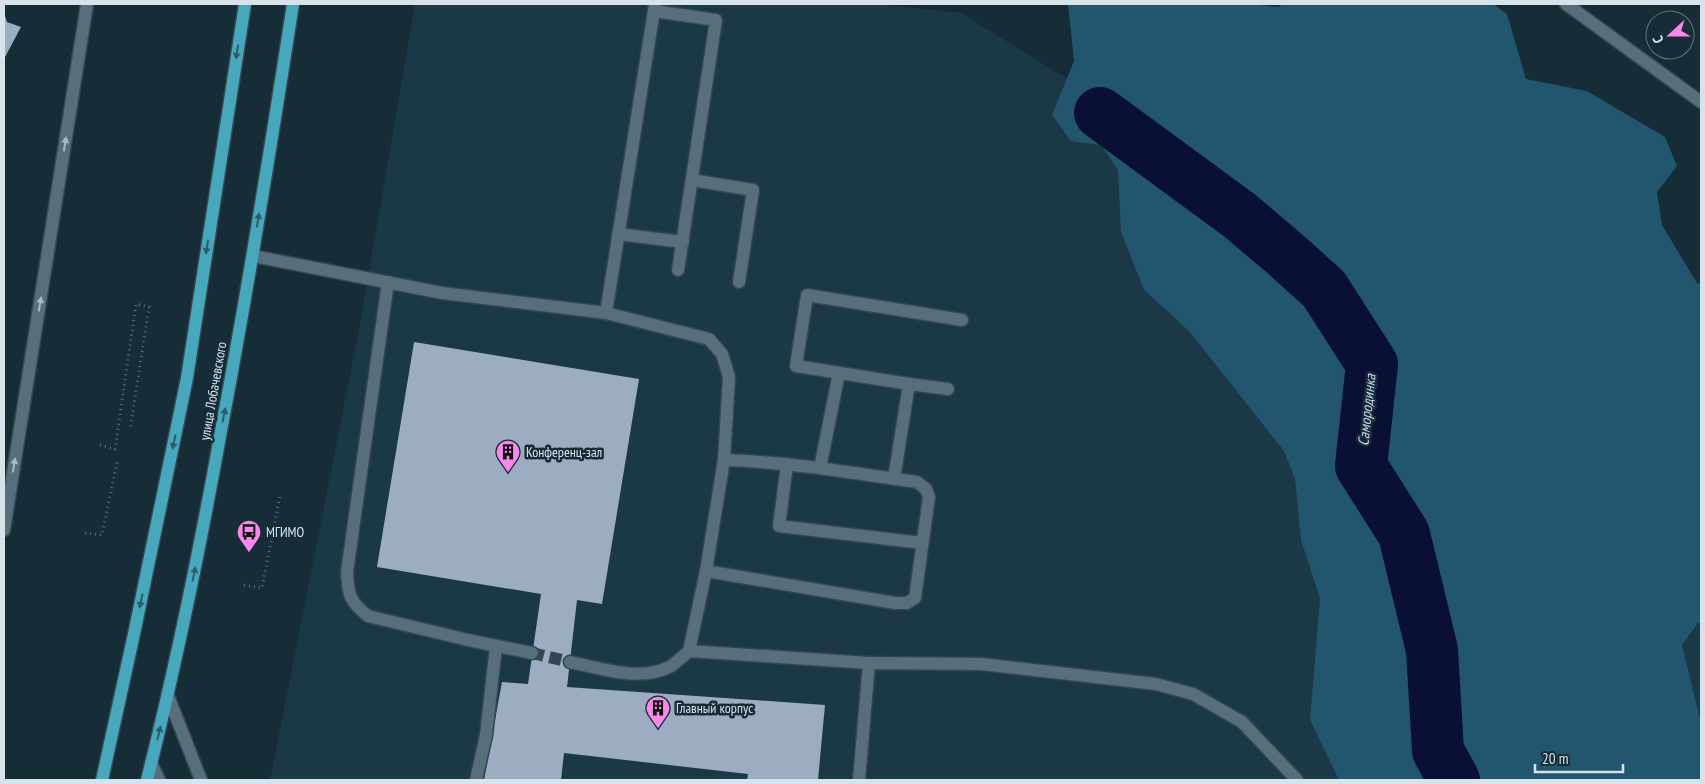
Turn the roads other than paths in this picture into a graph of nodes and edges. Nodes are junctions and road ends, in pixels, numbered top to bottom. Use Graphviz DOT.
graph roads {
  1 [pos="87,4"];
  2 [pos="245,4"];
  3 [pos="293,4"];
  4 [pos="1566,4"];
  5 [pos="655,7"];
  6 [pos="1701,102"];
  7 [pos="692,180"];
  8 [pos="618,234"];
  9 [pos="683,242"];
  10 [pos="253,256"];
  11 [pos="678,270"];
  12 [pos="388,282"];
  13 [pos="739,282"];
  14 [pos="606,313"];
  15 [pos="962,320"];
  16 [pos="839,373"];
  17 [pos="909,384"];
  18 [pos="948,389"];
  19 [pos="724,460"];
  20 [pos="787,464"];
  21 [pos="820,468"];
  22 [pos="894,479"];
  23 [pos="4,530"];
  24 [pos="922,543"];
  25 [pos="706,571"];
  26 [pos="496,646"];
  27 [pos="689,651"];
  28 [pos="532,653"];
  29 [pos="570,662"];
  30 [pos="869,663"];
  31 [pos="168,696"];
  32 [pos="151,763"];
  33 [pos="102,780"];
  34 [pos="147,780"];
  35 [pos="159,780"];
  36 [pos="201,780"];
  37 [pos="476,780"];
  38 [pos="859,780"];
  39 [pos="1296,780"];
  23 -- 1 [label="lane, one-way"];
  2 -- 33 [label="main road, улица Лобачевского, one-way"];
  10 -- 3 [label="main road, улица Лобачевского, one-way"];
  4 -- 6 [label="lane"];
  5 -- 7 [label="lane"];
  5 -- 8 [label="lane"];
  7 -- 9 [label="lane"];
  7 -- 13 [label="lane"];
  8 -- 9 [label="lane"];
  8 -- 14 [label="lane"];
  9 -- 11 [label="lane"];
  10 -- 12 [label="lane"];
  31 -- 10 [label="main road, улица Лобачевского, one-way"];
  12 -- 14 [label="lane"];
  12 -- 26 [label="lane"];
  14 -- 19 [label="lane"];
  15 -- 16 [label="lane"];
  16 -- 17 [label="lane"];
  16 -- 21 [label="lane"];
  17 -- 18 [label="lane"];
  17 -- 22 [label="lane"];
  19 -- 20 [label="lane"];
  19 -- 25 [label="lane"];
  20 -- 21 [label="lane"];
  20 -- 24 [label="lane"];
  21 -- 22 [label="lane"];
  22 -- 24 [label="lane"];
  24 -- 25 [label="lane"];
  25 -- 27 [label="lane"];
  26 -- 28 [label="lane"];
  26 -- 37 [label="lane"];
  27 -- 29 [label="lane"];
  27 -- 30 [label="lane"];
  30 -- 38 [label="lane"];
  30 -- 39 [label="lane"];
  32 -- 31 [label="main road, улица Лобачевского, one-way"];
  31 -- 36 [label="lane"];
  32 -- 34 [label="main road, улица Лобачевского"];
  32 -- 35 [label="lane"];
}
